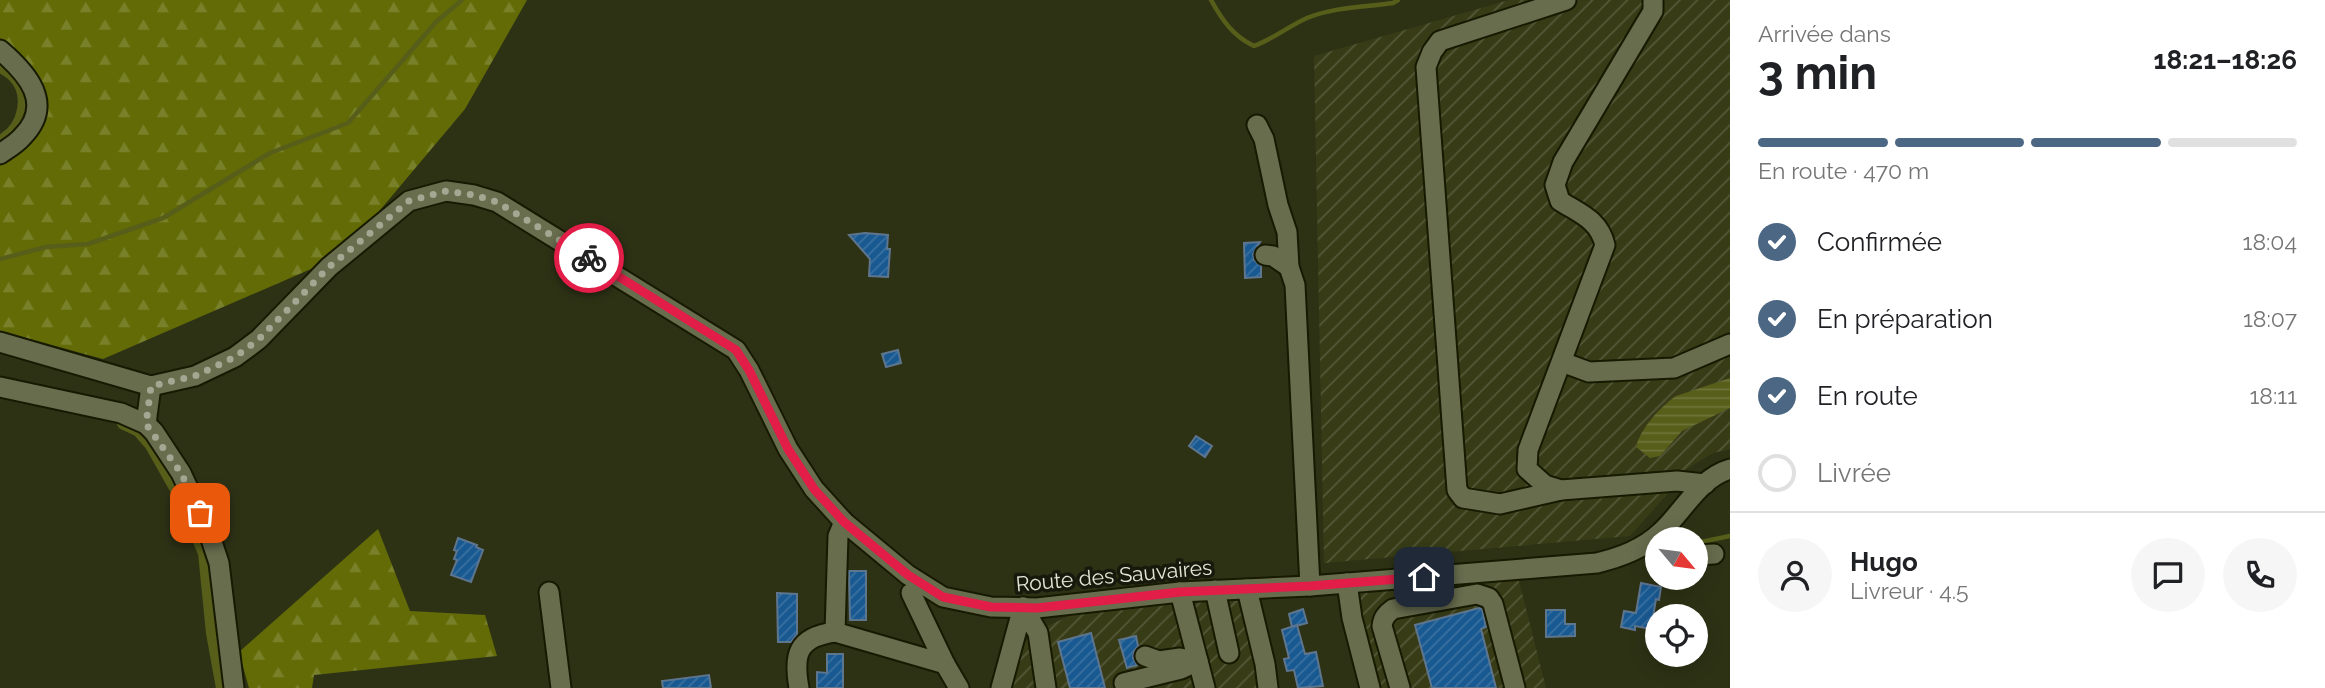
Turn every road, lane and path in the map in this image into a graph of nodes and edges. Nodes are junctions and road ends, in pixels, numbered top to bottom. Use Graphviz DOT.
graph roads {
  1 [pos="1566,0"];
  2 [pos="1653,0"];
  3 [pos="0,50"];
  4 [pos="1257,125"];
  5 [pos="0,154"];
  6 [pos="1265,255"];
  7 [pos="1289,267"];
  8 [pos="0,342"];
  9 [pos="1730,344"];
  10 [pos="1562,362"];
  11 [pos="151,386"];
  12 [pos="0,387"];
  13 [pos="146,424"];
  14 [pos="1727,471"];
  15 [pos="1704,484"];
  16 [pos="1561,490"];
  17 [pos="844,522"];
  18 [pos="1671,527"];
  19 [pos="1645,546"];
  20 [pos="1347,583"];
  21 [pos="1310,586"];
  22 [pos="1247,589"];
  23 [pos="1215,590"];
  24 [pos="549,592"];
  25 [pos="1180,592"];
  26 [pos="911,593"];
  27 [pos="1023,607"];
  28 [pos="835,632"];
  29 [pos="1229,653"];
  30 [pos="1145,656"];
  31 [pos="1198,661"];
  32 [pos="945,664"];
  33 [pos="1398,681"];
  34 [pos="1124,683"];
  35 [pos="1369,685"];
  36 [pos="234,688"];
  37 [pos="561,688"];
  38 [pos="799,688"];
  39 [pos="959,688"];
  40 [pos="1001,688"];
  41 [pos="1046,688"];
  42 [pos="1205,688"];
  43 [pos="1268,688"];
  44 [pos="1515,688"];
  1 -- 16 [label="street"];
  2 -- 10 [label="street"];
  3 -- 5 [label="street"];
  4 -- 7 [label="street"];
  6 -- 7 [label="street"];
  7 -- 21 [label="street"];
  8 -- 11 [label="street, Route des Sauvaires"];
  9 -- 10 [label="street"];
  10 -- 16 [label="street"];
  11 -- 13 [label="street"];
  11 -- 17 [label="street, Route des Sauvaires"];
  12 -- 13 [label="street"];
  13 -- 36 [label="street"];
  14 -- 15 [label="street, Route des Sauvaires"];
  15 -- 16 [label="street"];
  15 -- 18 [label="street, Route des Sauvaires"];
  17 -- 27 [label="street, Route des Sauvaires"];
  17 -- 28 [label="street"];
  19 -- 20 [label="street, Route des Sauvaires"];
  20 -- 21 [label="street, Route des Sauvaires"];
  20 -- 35 [label="street"];
  21 -- 22 [label="street, Route des Sauvaires"];
  22 -- 23 [label="street, Route des Sauvaires"];
  22 -- 43 [label="street"];
  23 -- 25 [label="street, Route des Sauvaires"];
  23 -- 29 [label="street"];
  24 -- 37 [label="street"];
  25 -- 27 [label="street, Route des Sauvaires"];
  25 -- 31 [label="street"];
  26 -- 32 [label="street"];
  27 -- 40 [label="street"];
  27 -- 41 [label="street"];
  28 -- 32 [label="street"];
  28 -- 38 [label="street"];
  30 -- 31 [label="street"];
  31 -- 34 [label="street"];
  31 -- 42 [label="street"];
  32 -- 39 [label="street"];
  33 -- 35 [label="street"];
  33 -- 44 [label="street"];
}
